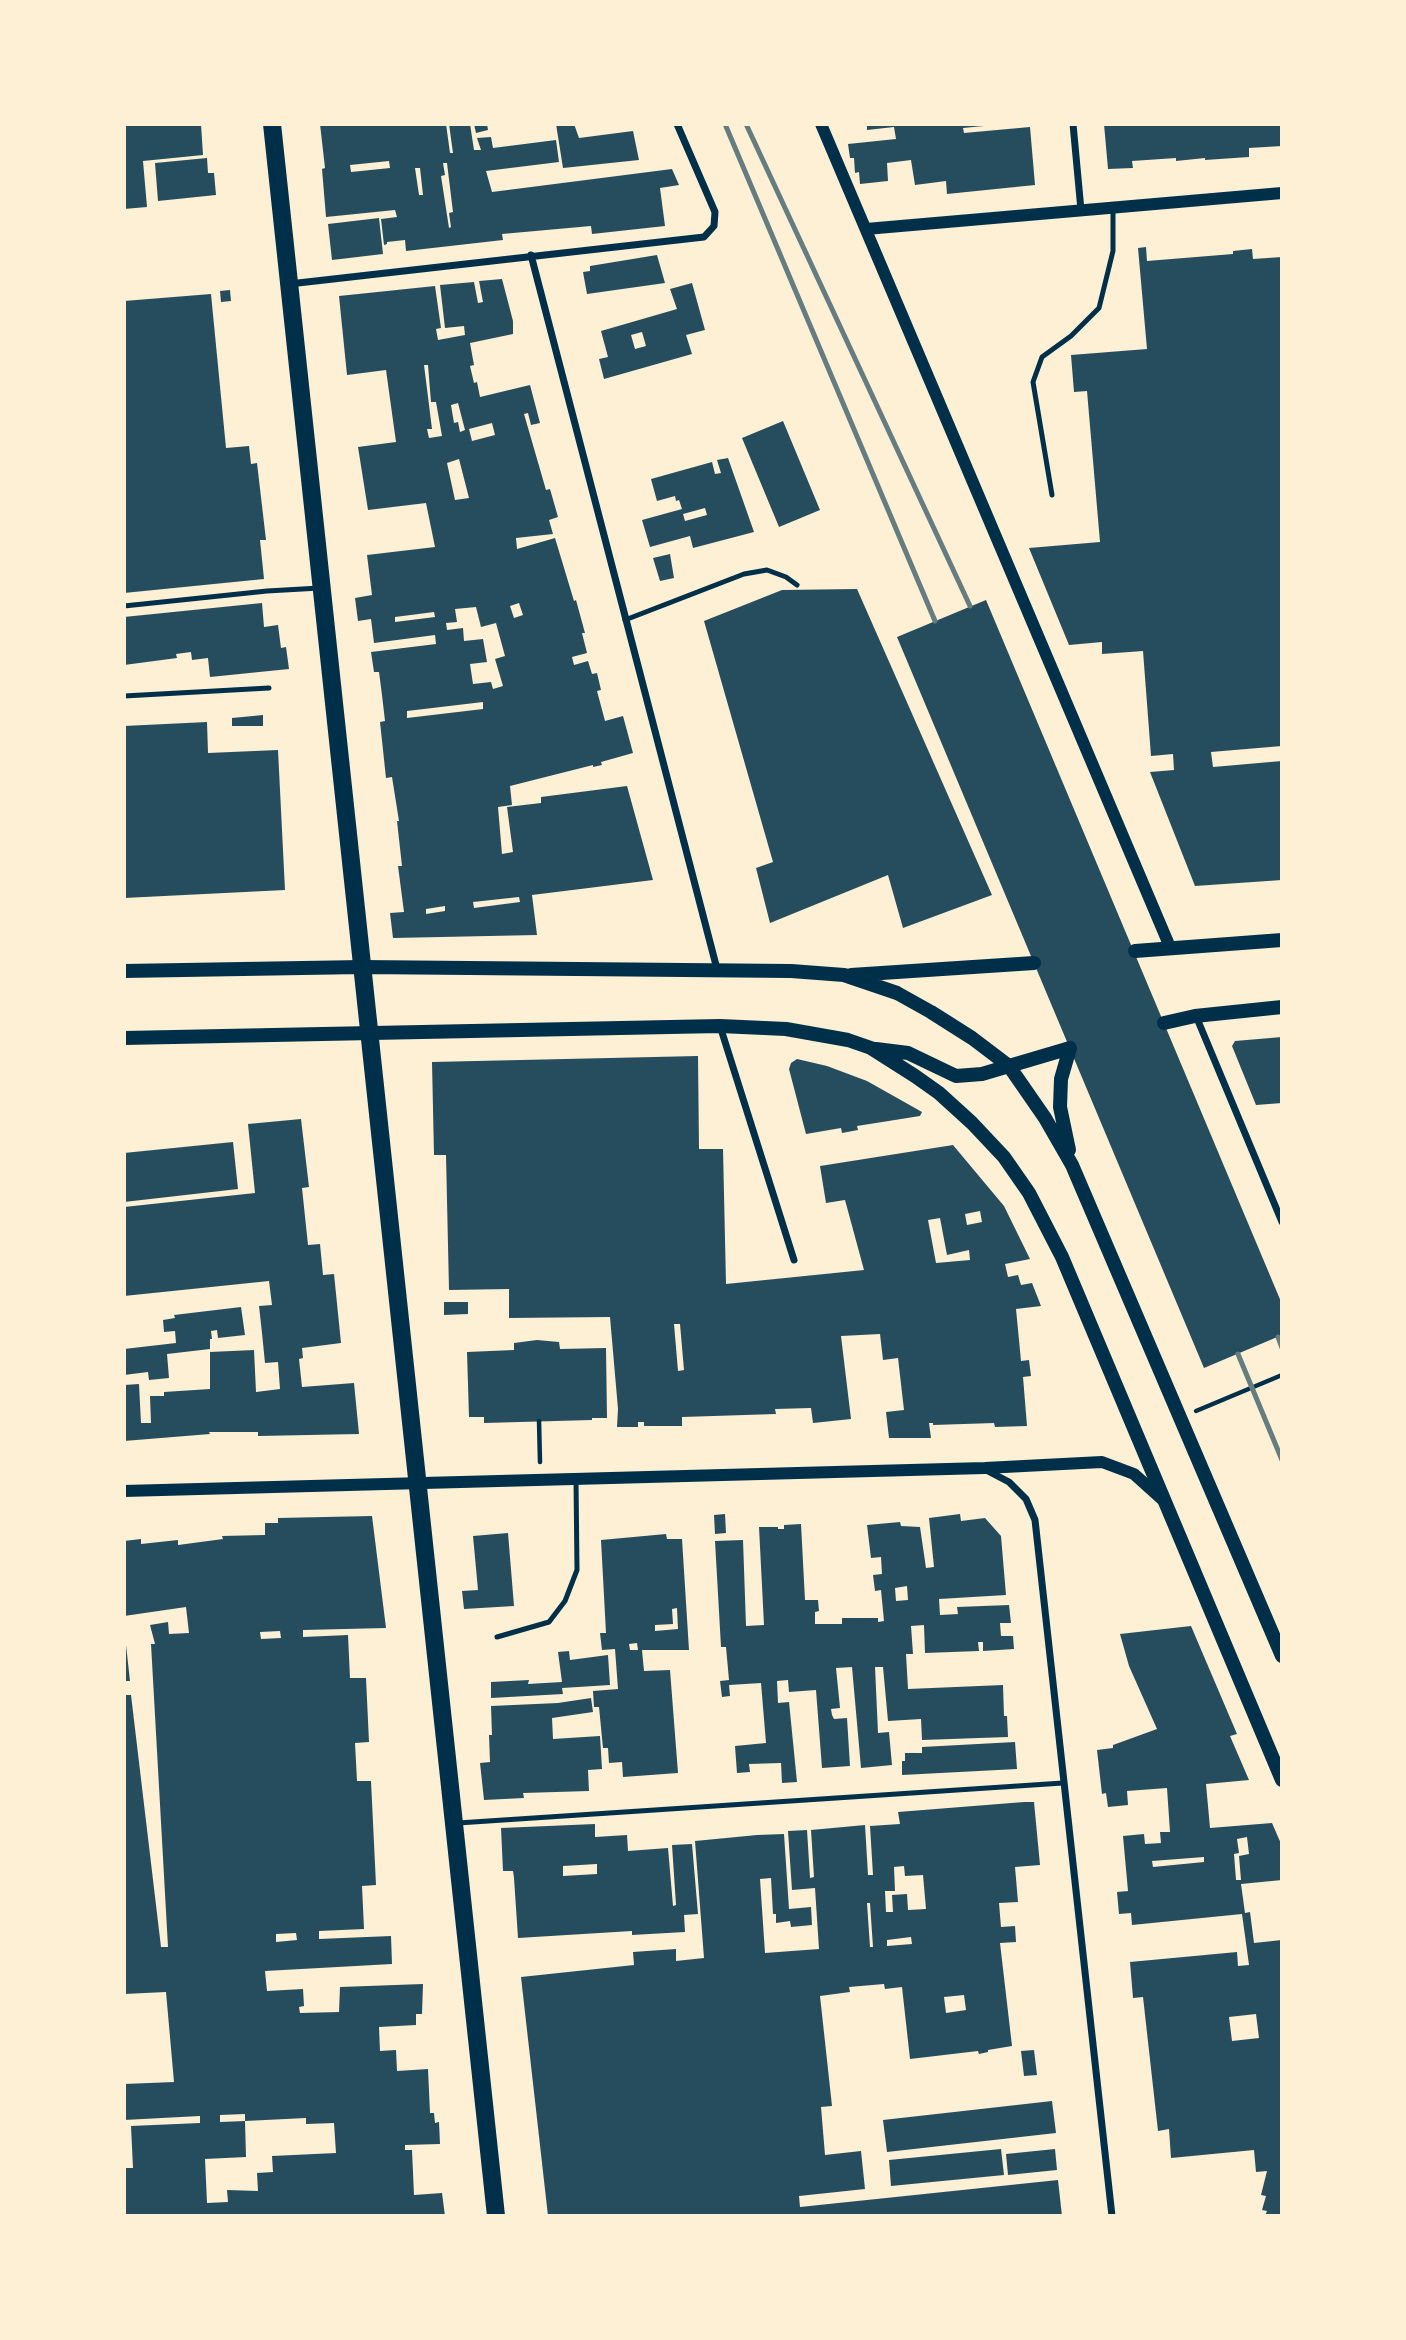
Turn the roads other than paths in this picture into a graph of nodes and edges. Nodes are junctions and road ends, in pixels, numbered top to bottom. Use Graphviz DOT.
graph roads {
  1 [pos="272,124"];
  2 [pos="677,124"];
  3 [pos="821,124"];
  4 [pos="1073,124"];
  5 [pos="1282,193"];
  6 [pos="1114,208"];
  7 [pos="1081,210"];
  8 [pos="866,229"];
  9 [pos="531,256"];
  10 [pos="289,284"];
  11 [pos="1052,495"];
  12 [pos="797,585"];
  13 [pos="322,588"];
  14 [pos="124,606"];
  15 [pos="625,620"];
  16 [pos="269,688"];
  17 [pos="124,696"];
  18 [pos="1282,940"];
  19 [pos="1170,947"];
  20 [pos="1135,951"];
  21 [pos="1034,963"];
  22 [pos="362,967"];
  23 [pos="716,969"];
  24 [pos="124,971"];
  25 [pos="844,975"];
  26 [pos="1282,1007"];
  27 [pos="1195,1016"];
  28 [pos="1164,1023"];
  29 [pos="720,1026"];
  30 [pos="368,1033"];
  31 [pos="124,1038"];
  32 [pos="871,1048"];
  33 [pos="1009,1066"];
  34 [pos="1072,1166"];
  35 [pos="1282,1223"];
  36 [pos="794,1260"];
  37 [pos="985,1468"];
  38 [pos="576,1480"];
  39 [pos="417,1483"];
  40 [pos="124,1491"];
  41 [pos="1164,1501"];
  42 [pos="497,1637"];
  43 [pos="1282,1656"];
  44 [pos="1282,1780"];
  45 [pos="1063,1783"];
  46 [pos="454,1823"];
  47 [pos="496,2216"];
  48 [pos="1112,2216"];
  1 -- 10 [label="main road"];
  2 -- 9 [label="street"];
  3 -- 8 [label="street"];
  4 -- 7 [label="street"];
  5 -- 6 [label="street"];
  6 -- 7 [label="street"];
  6 -- 11 [label="lane"];
  7 -- 8 [label="street"];
  8 -- 19 [label="street"];
  9 -- 10 [label="street"];
  9 -- 15 [label="street"];
  10 -- 13 [label="main road"];
  12 -- 15 [label="lane"];
  13 -- 14 [label="lane"];
  13 -- 22 [label="main road"];
  15 -- 23 [label="street"];
  16 -- 17 [label="lane"];
  18 -- 19 [label="main road"];
  19 -- 20 [label="main road"];
  21 -- 25 [label="main road"];
  22 -- 23 [label="main road"];
  22 -- 24 [label="main road"];
  22 -- 30 [label="main road"];
  23 -- 25 [label="main road"];
  25 -- 33 [label="main road"];
  26 -- 27 [label="main road"];
  27 -- 28 [label="main road"];
  27 -- 35 [label="street"];
  29 -- 30 [label="main road"];
  29 -- 32 [label="main road"];
  29 -- 36 [label="street"];
  30 -- 31 [label="main road"];
  30 -- 39 [label="main road"];
  32 -- 33 [label="main road"];
  32 -- 41 [label="main road"];
  33 -- 34 [label="main road"];
  33 -- 34 [label="main road"];
  34 -- 43 [label="main road"];
  37 -- 38 [label="street"];
  37 -- 41 [label="street"];
  37 -- 45 [label="street"];
  38 -- 39 [label="street"];
  38 -- 42 [label="lane"];
  39 -- 40 [label="street"];
  39 -- 46 [label="main road"];
  41 -- 44 [label="main road"];
  45 -- 46 [label="lane"];
  45 -- 48 [label="street"];
  46 -- 47 [label="main road"];
}
